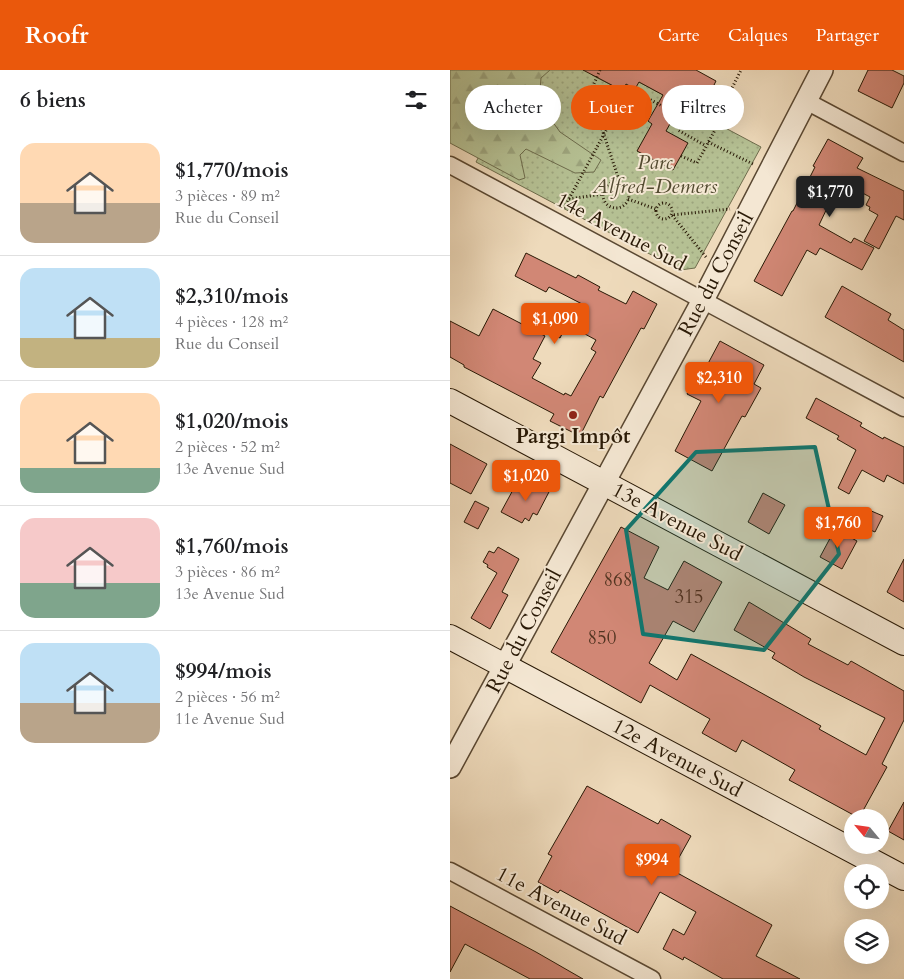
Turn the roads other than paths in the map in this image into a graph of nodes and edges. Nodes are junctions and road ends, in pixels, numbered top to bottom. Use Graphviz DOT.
graph roads {
  1 [pos="822,70"];
  2 [pos="806,101"];
  3 [pos="904,153"];
  4 [pos="450,166"];
  5 [pos="703,300"];
  6 [pos="450,401"];
  7 [pos="904,408"];
  8 [pos="604,483"];
  9 [pos="450,637"];
  10 [pos="904,642"];
  11 [pos="505,666"];
  12 [pos="450,767"];
  13 [pos="450,871"];
  14 [pos="904,878"];
  15 [pos="652,979"];
  1 -- 2 [label="street, Rue du Conseil"];
  2 -- 3 [label="street"];
  2 -- 5 [label="street, Rue du Conseil"];
  4 -- 5 [label="street, 14e Avenue Sud"];
  5 -- 7 [label="street, 14e Avenue Sud"];
  5 -- 8 [label="street, Rue du Conseil"];
  6 -- 8 [label="main road, 13e Avenue Sud"];
  8 -- 10 [label="main road, 13e Avenue Sud"];
  8 -- 11 [label="street, Rue du Conseil"];
  9 -- 11 [label="main road, 12e Avenue Sud"];
  11 -- 12 [label="street, Rue du Conseil"];
  11 -- 14 [label="main road, 12e Avenue Sud"];
  13 -- 15 [label="street, 11e Avenue Sud"];
}
